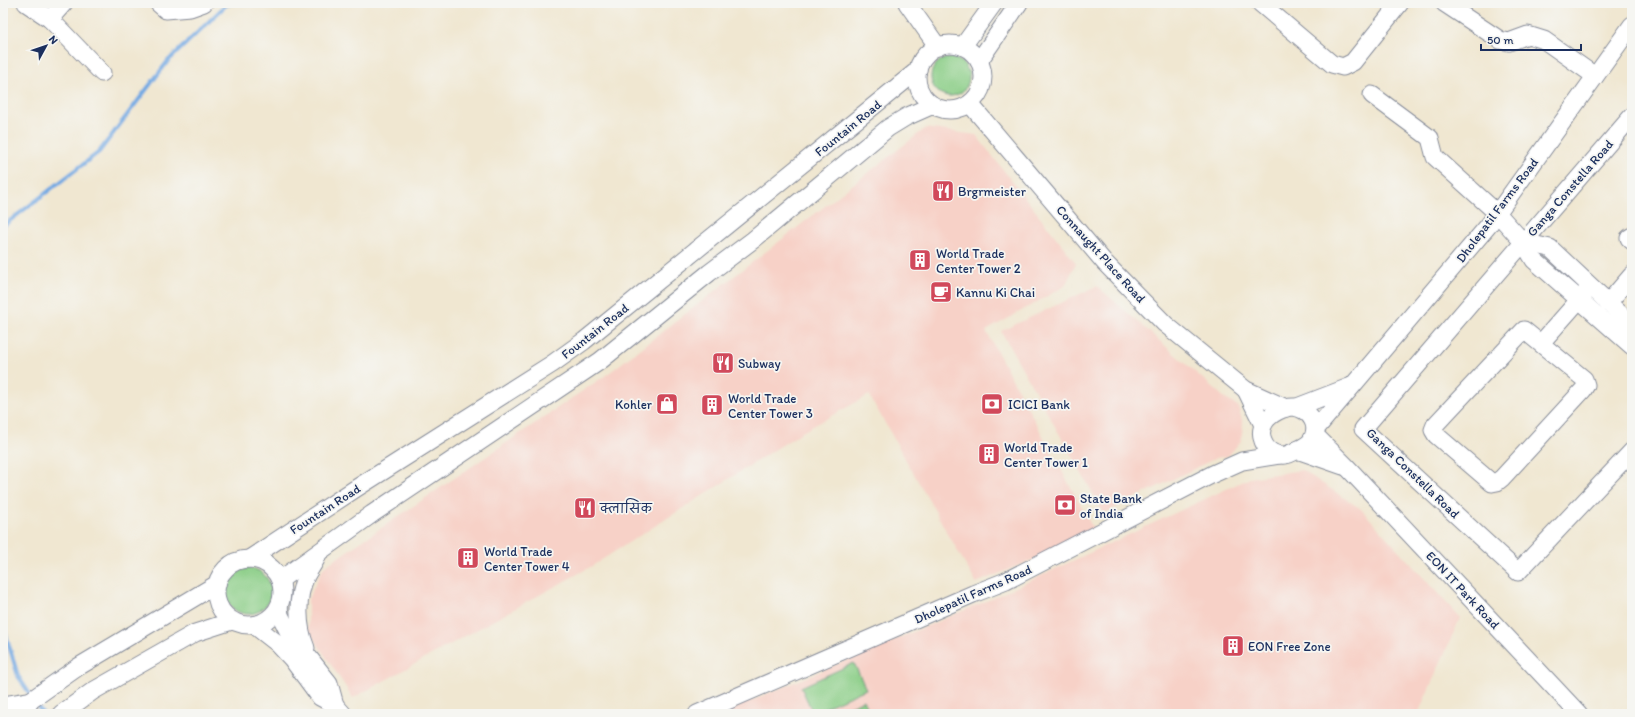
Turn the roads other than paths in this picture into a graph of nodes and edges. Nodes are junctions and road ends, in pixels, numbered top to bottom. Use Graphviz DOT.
graph roads {
  1 [pos="26,3"];
  2 [pos="64,3"];
  3 [pos="158,3"];
  4 [pos="204,3"];
  5 [pos="907,3"];
  6 [pos="994,3"];
  7 [pos="1019,3"];
  8 [pos="1260,3"];
  9 [pos="1400,3"];
  10 [pos="1444,3"];
  11 [pos="50,19"];
  12 [pos="1632,25"];
  13 [pos="963,46"];
  14 [pos="938,47"];
  15 [pos="979,61"];
  16 [pos="918,70"];
  17 [pos="102,73"];
  18 [pos="1595,76"];
  19 [pos="1372,95"];
  20 [pos="970,104"];
  21 [pos="933,105"];
  22 [pos="1632,116"];
  23 [pos="1497,214"];
  24 [pos="1632,236"];
  25 [pos="1632,241"];
  26 [pos="1523,242"];
  27 [pos="1632,275"];
  28 [pos="1590,287"];
  29 [pos="1580,300"];
  30 [pos="1608,303"];
  31 [pos="1632,325"];
  32 [pos="1542,343"];
  33 [pos="1632,346"];
  34 [pos="1351,387"];
  35 [pos="1246,390"];
  36 [pos="1292,407"];
  37 [pos="1262,430"];
  38 [pos="1314,432"];
  39 [pos="1297,450"];
  40 [pos="1632,451"];
  41 [pos="1279,455"];
  42 [pos="1242,461"];
  43 [pos="1347,467"];
  44 [pos="321,550"];
  45 [pos="249,559"];
  46 [pos="280,580"];
  47 [pos="217,584"];
  48 [pos="279,608"];
  49 [pos="232,621"];
  50 [pos="254,625"];
  51 [pos="310,657"];
  52 [pos="28,702"];
  53 [pos="3,707"];
  54 [pos="339,710"];
  55 [pos="61,714"];
  56 [pos="697,714"];
  57 [pos="1579,714"];
  1 -- 11 [label="street"];
  2 -- 11 [label="street"];
  3 -- 4 [label="street"];
  5 -- 14 [label="street"];
  6 -- 13 [label="street"];
  7 -- 15 [label="street"];
  8 -- 9 [label="street"];
  10 -- 18 [label="street"];
  11 -- 17 [label="street"];
  12 -- 18 [label="street, Dholepatil Farms Road"];
  13 -- 14 [label="street"];
  13 -- 15 [label="street"];
  14 -- 16 [label="street, Fountain Road"];
  15 -- 20 [label="street"];
  16 -- 21 [label="street"];
  16 -- 45 [label="street, Fountain Road"];
  18 -- 23 [label="street, Dholepatil Farms Road"];
  19 -- 23 [label="street, Ganga Constella Road"];
  20 -- 21 [label="street"];
  20 -- 35 [label="street, Connaught Place Road"];
  21 -- 44 [label="street, Fountain Road"];
  22 -- 26 [label="street, Ganga Constella Road"];
  23 -- 26 [label="street, Ganga Constella Road"];
  23 -- 34 [label="street, Dholepatil Farms Road"];
  24 -- 25 [label="street"];
  26 -- 28 [label="street, Ganga Constella Road"];
  26 -- 29 [label="street, Ganga Constella Road"];
  26 -- 40 [label="street, Ganga Constella Road"];
  27 -- 30 [label="street"];
  28 -- 29 [label="street"];
  28 -- 30 [label="street, Ganga Constella Road"];
  29 -- 32 [label="street"];
  29 -- 33 [label="street, Ganga Constella Road"];
  30 -- 31 [label="street, Ganga Constella Road"];
  32 -- 32 [label="street"];
  34 -- 36 [label="street, Dholepatil Farms Road"];
  34 -- 38 [label="street, Dholepatil Farms Road"];
  35 -- 36 [label="street, Connaught Place Road"];
  35 -- 37 [label="street, Connaught Place Road"];
  36 -- 37 [label="street"];
  36 -- 38 [label="street"];
  37 -- 41 [label="street"];
  37 -- 42 [label="street, Dholepatil Farms Road"];
  38 -- 39 [label="street"];
  38 -- 43 [label="street, EON IT Park Road"];
  39 -- 41 [label="street"];
  39 -- 43 [label="street"];
  41 -- 42 [label="street, Dholepatil Farms Road"];
  42 -- 56 [label="street, Dholepatil Farms Road"];
  43 -- 57 [label="street, EON IT Park Road"];
  44 -- 46 [label="street, Fountain Road"];
  44 -- 51 [label="street"];
  45 -- 46 [label="street"];
  45 -- 47 [label="street, Fountain Road"];
  46 -- 48 [label="street"];
  47 -- 49 [label="street"];
  47 -- 52 [label="street, Fountain Road"];
  48 -- 50 [label="street"];
  48 -- 51 [label="street"];
  49 -- 50 [label="street"];
  49 -- 55 [label="street"];
  50 -- 54 [label="street"];
  51 -- 54 [label="street"];
  52 -- 53 [label="main road"];
}
